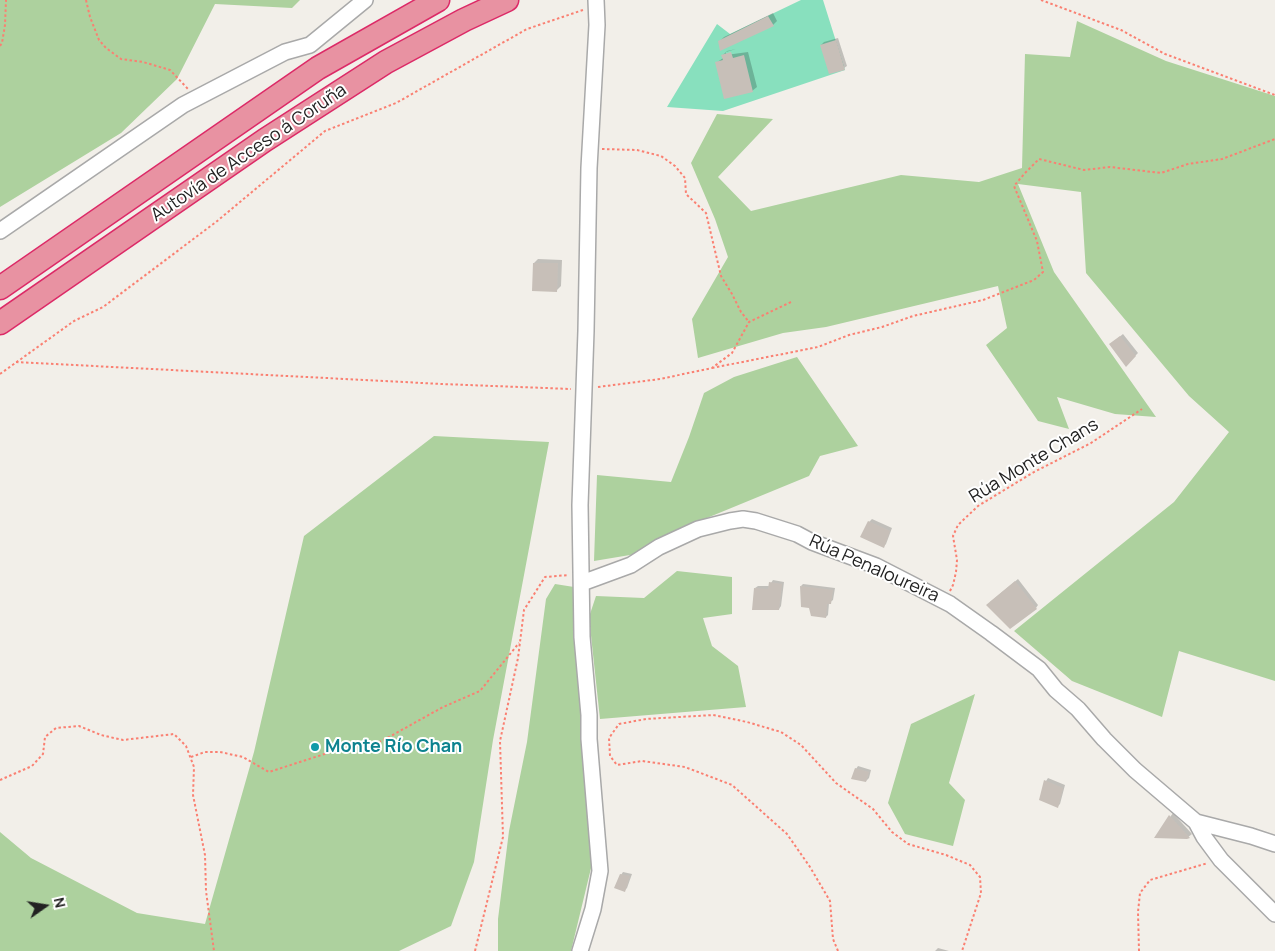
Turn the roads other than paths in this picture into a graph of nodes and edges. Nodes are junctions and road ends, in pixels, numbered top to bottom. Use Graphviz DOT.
graph roads {
  1 [pos="365,0"];
  2 [pos="438,0"];
  3 [pos="507,0"];
  4 [pos="596,4"];
  5 [pos="0,231"];
  6 [pos="0,288"];
  7 [pos="0,323"];
  8 [pos="581,578"];
  9 [pos="1196,822"];
  10 [pos="1275,844"];
  11 [pos="1275,914"];
  12 [pos="580,951"];
  1 -- 5 [label="street"];
  2 -- 6 [label="highway, Autovía de Acceso á Coruña"];
  3 -- 7 [label="highway, Autovía de Acceso á Coruña"];
  4 -- 8 [label="street"];
  8 -- 9 [label="street, Rúa Penaloureira"];
  8 -- 12 [label="street"];
  9 -- 10 [label="street, Rúa Penaloureira"];
  9 -- 11 [label="street"];
}
